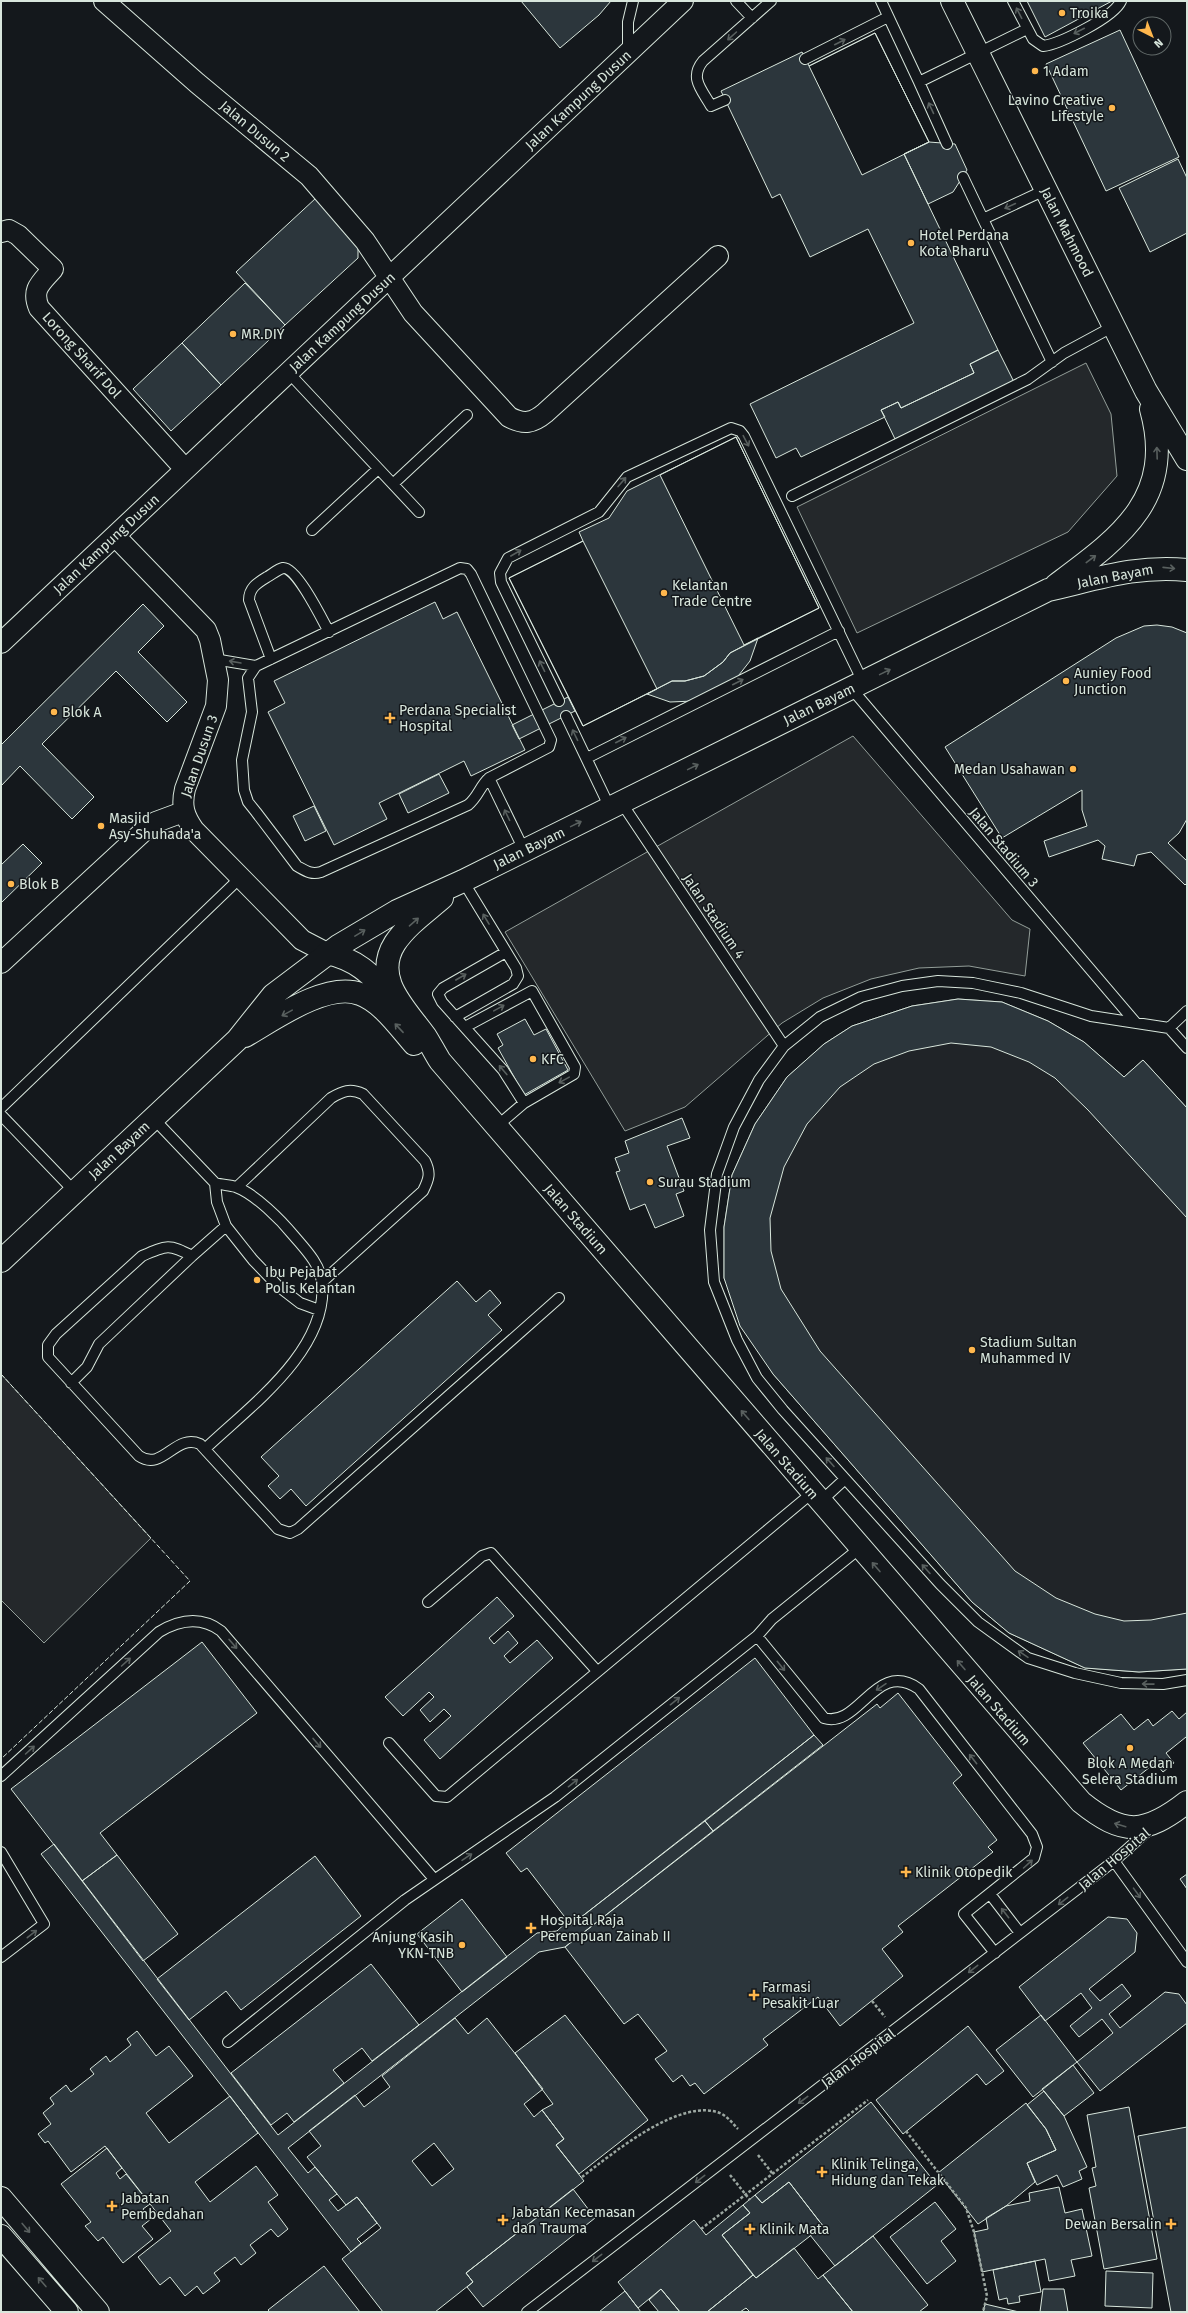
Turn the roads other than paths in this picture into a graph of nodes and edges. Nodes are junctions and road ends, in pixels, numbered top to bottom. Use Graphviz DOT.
graph roads {
  1 [pos="104,1"];
  2 [pos="633,1"];
  3 [pos="683,1"];
  4 [pos="736,1"];
  5 [pos="881,1"];
  6 [pos="952,1"];
  7 [pos="1013,1"];
  8 [pos="1121,1"];
  9 [pos="769,2"];
  10 [pos="888,17"];
  11 [pos="752,18"];
  12 [pos="1027,29"];
  13 [pos="628,52"];
  14 [pos="978,54"];
  15 [pos="805,59"];
  16 [pos="919,82"];
  17 [pos="725,100"];
  18 [pos="947,144"];
  19 [pos="963,176"];
  20 [pos="1046,190"];
  21 [pos="983,219"];
  22 [pos="1,232"];
  23 [pos="718,256"];
  24 [pos="389,278"];
  25 [pos="1114,326"];
  26 [pos="1052,362"];
  27 [pos="288,372"];
  28 [pos="1146,391"];
  29 [pos="467,415"];
  30 [pos="1187,459"];
  31 [pos="185,469"];
  32 [pos="378,469"];
  33 [pos="393,484"];
  34 [pos="792,496"];
  35 [pos="419,512"];
  36 [pos="312,530"];
  37 [pos="115,536"];
  38 [pos="1187,570"];
  39 [pos="1048,590"];
  40 [pos="839,631"];
  41 [pos="329,632"];
  42 [pos="1,643"];
  43 [pos="214,659"];
  44 [pos="271,659"];
  45 [pos="256,666"];
  46 [pos="857,685"];
  47 [pos="559,701"];
  48 [pos="566,716"];
  49 [pos="587,758"];
  50 [pos="489,778"];
  51 [pos="616,805"];
  52 [pos="183,812"];
  53 [pos="524,850"];
  54 [pos="240,878"];
  55 [pos="463,881"];
  56 [pos="506,952"];
  57 [pos="327,953"];
  58 [pos="1,963"];
  59 [pos="400,1006"];
  60 [pos="1187,1011"];
  61 [pos="455,1017"];
  62 [pos="1136,1023"];
  63 [pos="465,1028"];
  64 [pos="1169,1028"];
  65 [pos="237,1040"];
  66 [pos="784,1046"];
  67 [pos="1187,1048"];
  68 [pos="440,1061"];
  69 [pos="524,1102"];
  70 [pos="1,1108"];
  71 [pos="1,1115"];
  72 [pos="153,1118"];
  73 [pos="496,1127"];
  74 [pos="215,1183"];
  75 [pos="237,1187"];
  76 [pos="75,1192"];
  77 [pos="226,1226"];
  78 [pos="192,1256"];
  79 [pos="1,1261"];
  80 [pos="322,1282"];
  81 [pos="559,1298"];
  82 [pos="319,1310"];
  83 [pos="71,1383"];
  84 [pos="206,1448"];
  85 [pos="845,1479"];
  86 [pos="816,1497"];
  87 [pos="860,1548"];
  88 [pos="428,1602"];
  89 [pos="757,1636"];
  90 [pos="597,1670"];
  91 [pos="1187,1680"];
  92 [pos="388,1743"];
  93 [pos="1,1776"];
  94 [pos="1187,1802"];
  95 [pos="1158,1822"];
  96 [pos="1,1852"];
  97 [pos="1114,1861"];
  98 [pos="434,1879"];
  99 [pos="990,1894"];
  100 [pos="1020,1933"];
  101 [pos="995,1953"];
  102 [pos="1,1957"];
  103 [pos="1187,1962"];
  104 [pos="228,2042"];
  105 [pos="1,2198"];
  106 [pos="1,2236"];
  107 [pos="67,2312"];
  108 [pos="98,2312"];
  109 [pos="527,2312"];
  1 -- 24 [label="street, Jalan Dusun 2"];
  2 -- 13 [label="lane"];
  3 -- 13 [label="street, Jalan Kampung Dusun"];
  4 -- 11 [label="lane"];
  5 -- 10 [label="lane"];
  6 -- 14 [label="main road, Jalan Mahmood"];
  12 -- 7 [label="lane, one-way"];
  8 -- 12 [label="lane, one-way"];
  9 -- 11 [label="lane"];
  15 -- 10 [label="lane, one-way"];
  10 -- 16 [label="lane"];
  11 -- 17 [label="lane, one-way"];
  12 -- 14 [label="lane"];
  13 -- 24 [label="street, Jalan Kampung Dusun"];
  14 -- 16 [label="lane"];
  14 -- 20 [label="main road, Jalan Mahmood"];
  18 -- 16 [label="lane, one-way"];
  19 -- 21 [label="lane"];
  20 -- 21 [label="lane, one-way"];
  20 -- 25 [label="main road, Jalan Mahmood"];
  21 -- 26 [label="lane"];
  22 -- 31 [label="street, Lorong Sharif Dol"];
  23 -- 24 [label="street, Jalan Dusun 2"];
  24 -- 27 [label="street, Jalan Kampung Dusun"];
  25 -- 26 [label="lane"];
  25 -- 28 [label="main road, Jalan Mahmood"];
  26 -- 34 [label="lane"];
  27 -- 31 [label="street, Jalan Kampung Dusun"];
  27 -- 32 [label="lane"];
  28 -- 30 [label="main road, Jalan Mahmood"];
  39 -- 28 [label="main road, one-way"];
  29 -- 33 [label="lane"];
  31 -- 37 [label="street, Jalan Kampung Dusun"];
  32 -- 33 [label="lane"];
  32 -- 36 [label="lane"];
  33 -- 35 [label="lane"];
  37 -- 42 [label="street, Jalan Kampung Dusun"];
  37 -- 43 [label="street, Jalan Dusun 3"];
  39 -- 38 [label="main road, Jalan Bayam, one-way"];
  46 -- 39 [label="main road, Jalan Bayam, one-way"];
  40 -- 46 [label="lane, Jalan Stadium 3"];
  47 -- 40 [label="lane, Jalan Stadium 3, one-way"];
  49 -- 40 [label="lane, one-way"];
  41 -- 44 [label="lane"];
  41 -- 44 [label="lane"];
  41 -- 50 [label="lane"];
  45 -- 43 [label="lane, one-way"];
  43 -- 52 [label="street, Jalan Dusun 3"];
  44 -- 45 [label="lane"];
  45 -- 50 [label="lane"];
  51 -- 46 [label="main road, Jalan Bayam, one-way"];
  46 -- 62 [label="lane, Jalan Stadium 3"];
  49 -- 48 [label="lane, Jalan Stadium 4, one-way"];
  49 -- 51 [label="lane, Jalan Stadium 4"];
  53 -- 50 [label="lane, one-way"];
  53 -- 51 [label="main road, Jalan Bayam, one-way"];
  51 -- 66 [label="lane, Jalan Stadium 4"];
  52 -- 54 [label="street, Jalan Dusun 3"];
  52 -- 58 [label="street"];
  53 -- 55 [label="main road, Jalan Bayam"];
  54 -- 57 [label="street, Jalan Dusun 3"];
  54 -- 70 [label="lane"];
  56 -- 55 [label="lane, one-way"];
  57 -- 55 [label="main road, Jalan Bayam, one-way"];
  59 -- 55 [label="main road, Jalan Bayam, one-way"];
  56 -- 61 [label="lane"];
  61 -- 56 [label="lane, one-way"];
  57 -- 59 [label="main road"];
  57 -- 65 [label="main road, Jalan Bayam"];
  59 -- 68 [label="main road, Jalan Bayam"];
  60 -- 64 [label="lane"];
  61 -- 63 [label="lane"];
  62 -- 64 [label="lane"];
  62 -- 66 [label="lane"];
  69 -- 63 [label="lane, one-way"];
  63 -- 69 [label="lane, one-way"];
  64 -- 67 [label="lane"];
  68 -- 65 [label="main road, Jalan Bayam, one-way"];
  65 -- 72 [label="main road, Jalan Bayam"];
  85 -- 66 [label="lane, one-way"];
  68 -- 73 [label="main road, Jalan Stadium"];
  69 -- 73 [label="lane"];
  71 -- 76 [label="lane"];
  72 -- 74 [label="lane"];
  72 -- 76 [label="main road, Jalan Bayam"];
  86 -- 73 [label="main road, Jalan Stadium, one-way"];
  74 -- 75 [label="lane"];
  74 -- 77 [label="lane"];
  75 -- 80 [label="lane"];
  75 -- 80 [label="lane"];
  76 -- 79 [label="main road, Jalan Bayam"];
  77 -- 78 [label="lane"];
  77 -- 82 [label="lane"];
  78 -- 83 [label="lane"];
  78 -- 83 [label="lane"];
  80 -- 82 [label="lane"];
  81 -- 84 [label="lane"];
  82 -- 84 [label="lane"];
  83 -- 84 [label="lane"];
  85 -- 86 [label="lane"];
  91 -- 85 [label="lane, one-way"];
  86 -- 87 [label="main road, Jalan Stadium"];
  86 -- 90 [label="lane"];
  87 -- 89 [label="lane"];
  95 -- 87 [label="main road, Jalan Stadium, one-way"];
  88 -- 90 [label="lane"];
  98 -- 89 [label="lane, one-way"];
  89 -- 99 [label="lane"];
  90 -- 92 [label="lane"];
  93 -- 98 [label="lane, one-way"];
  94 -- 95 [label="main road, Jalan Hospital"];
  95 -- 97 [label="lane, Jalan Hospital"];
  102 -- 96 [label="lane, one-way"];
  97 -- 100 [label="lane, Jalan Hospital, one-way"];
  97 -- 103 [label="lane, one-way"];
  98 -- 104 [label="lane"];
  100 -- 99 [label="lane, one-way"];
  99 -- 101 [label="lane"];
  100 -- 101 [label="lane, Jalan Hospital"];
  101 -- 109 [label="lane, Jalan Hospital, one-way"];
  105 -- 108 [label="main road, one-way"];
  107 -- 106 [label="main road, one-way"];
}
